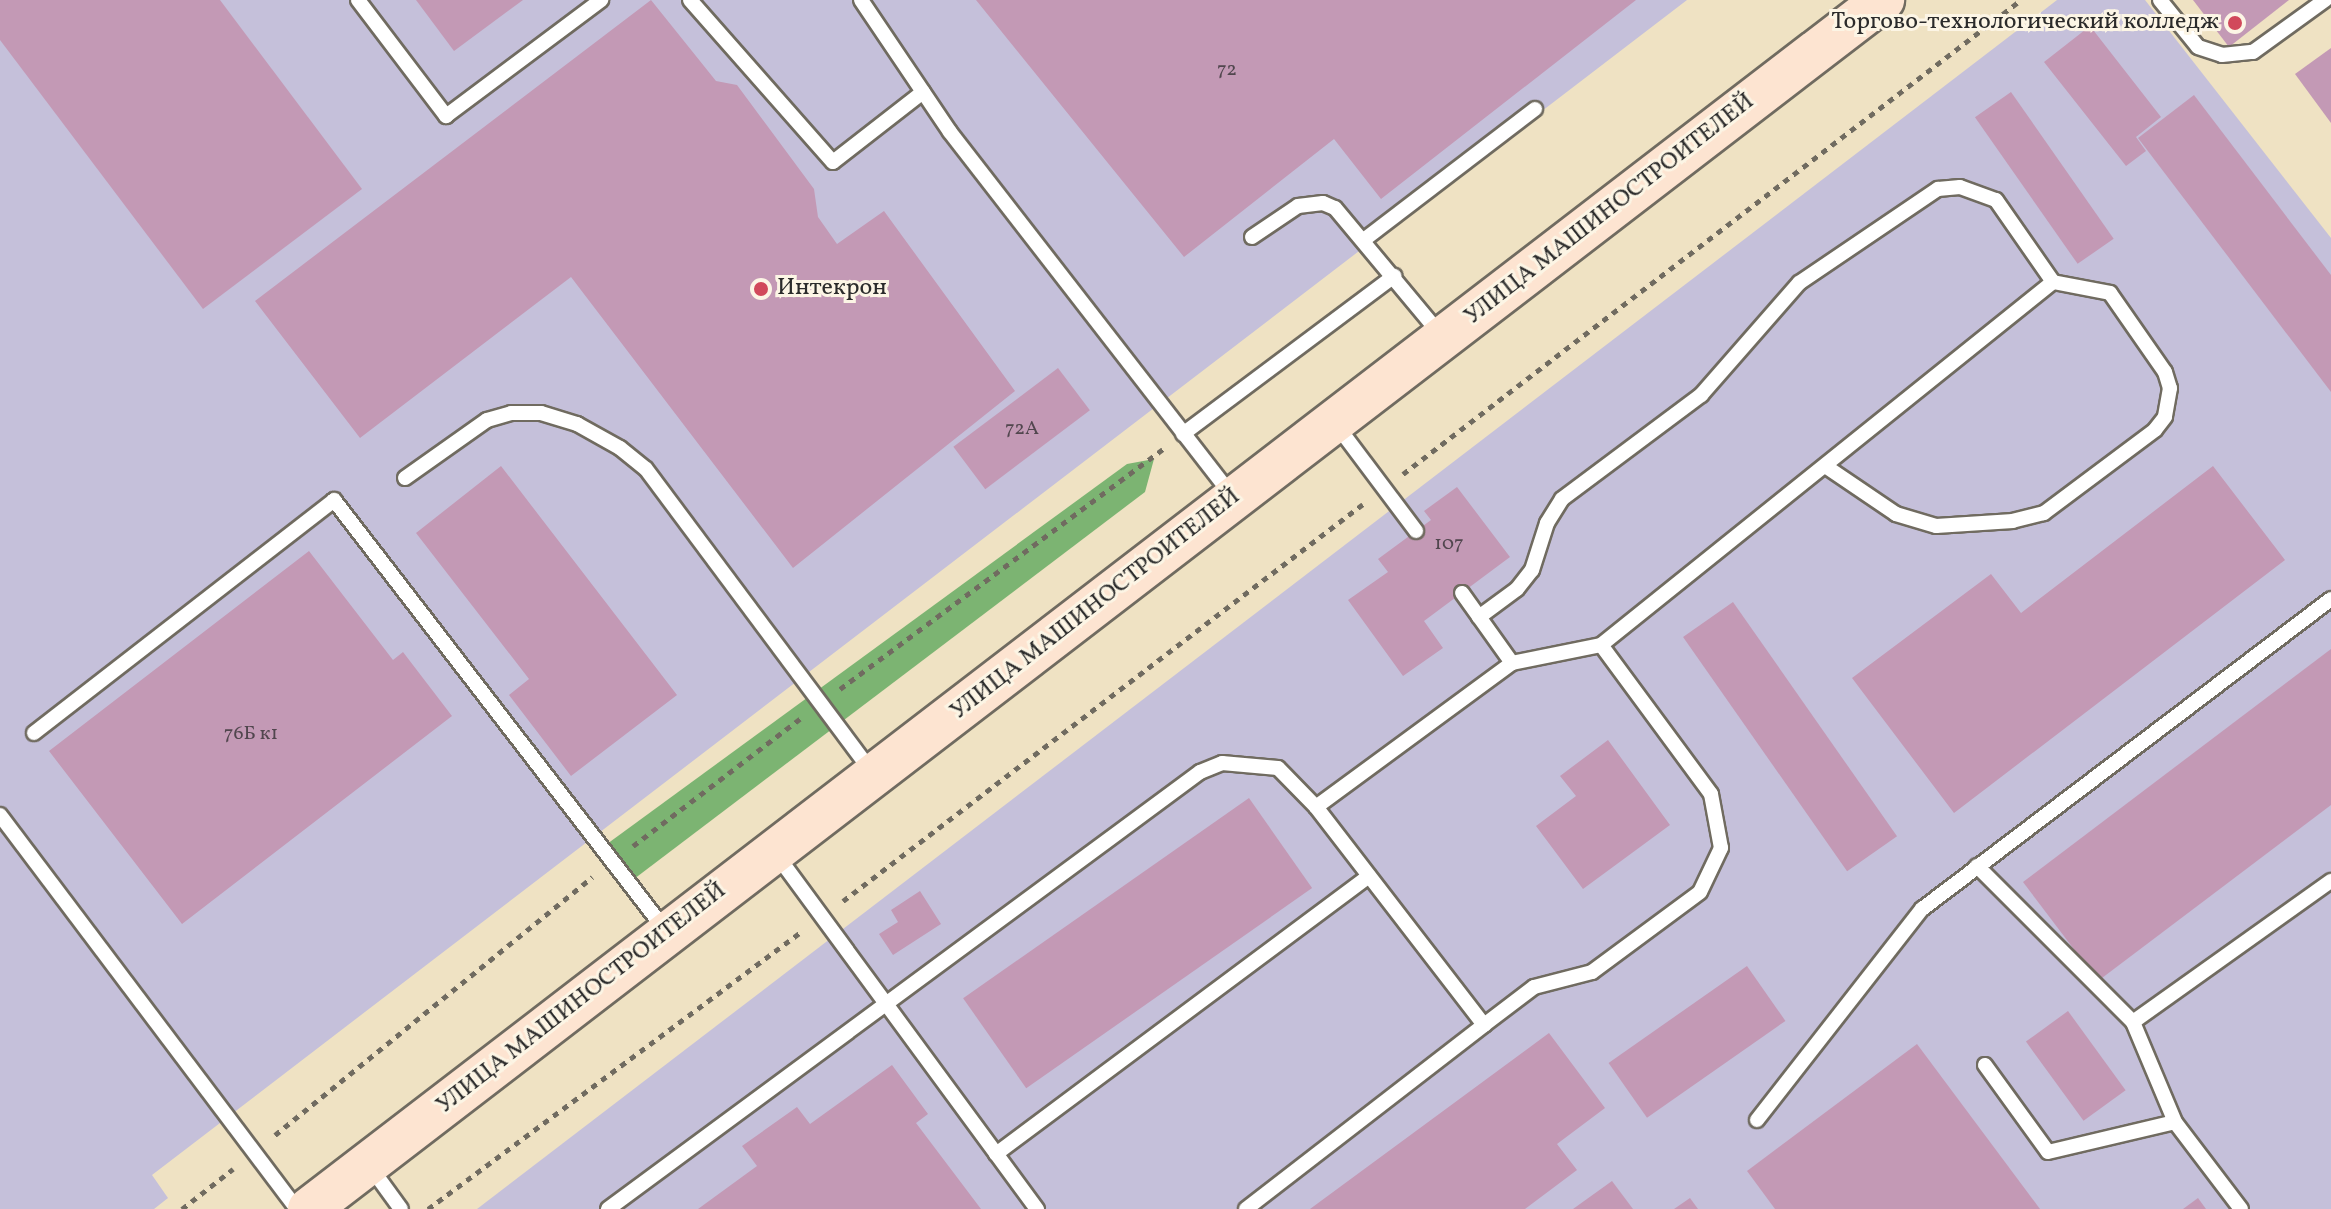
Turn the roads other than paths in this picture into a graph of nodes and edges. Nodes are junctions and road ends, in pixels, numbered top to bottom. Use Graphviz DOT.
graph roads {
  1 [pos="358,0"];
  2 [pos="601,0"];
  3 [pos="690,0"];
  4 [pos="861,0"];
  5 [pos="1883,0"];
  6 [pos="2160,0"];
  7 [pos="2325,0"];
  8 [pos="923,92"];
  9 [pos="1535,109"];
  10 [pos="1252,237"];
  11 [pos="1365,239"];
  12 [pos="1394,276"];
  13 [pos="2053,282"];
  14 [pos="1444,338"];
  15 [pos="1334,423"];
  16 [pos="1183,434"];
  17 [pos="1825,466"];
  18 [pos="405,478"];
  19 [pos="1234,498"];
  20 [pos="1416,531"];
  21 [pos="1462,593"];
  22 [pos="2331,599"];
  23 [pos="1479,617"];
  24 [pos="1601,645"];
  25 [pos="1512,663"];
  26 [pos="34,733"];
  27 [pos="876,777"];
  28 [pos="1316,807"];
  29 [pos="0,815"];
  30 [pos="774,850"];
  31 [pos="1977,866"];
  32 [pos="1369,876"];
  33 [pos="2331,881"];
  34 [pos="666,932"];
  35 [pos="884,1001"];
  36 [pos="2133,1022"];
  37 [pos="1484,1025"];
  38 [pos="1985,1065"];
  39 [pos="1757,1120"];
  40 [pos="2175,1122"];
  41 [pos="996,1154"];
  42 [pos="369,1165"];
  43 [pos="297,1209"];
  44 [pos="309,1209"];
  45 [pos="401,1209"];
  46 [pos="608,1209"];
  47 [pos="1037,1209"];
  48 [pos="1246,1209"];
  49 [pos="2241,1209"];
  1 -- 2 [label="lane"];
  3 -- 8 [label="lane"];
  4 -- 8 [label="lane"];
  5 -- 14 [label="main road, УЛИЦА МАШИНОСТРОИТЕЛЕЙ"];
  6 -- 7 [label="lane"];
  8 -- 16 [label="lane"];
  9 -- 11 [label="lane"];
  10 -- 11 [label="lane"];
  11 -- 12 [label="lane"];
  12 -- 14 [label="lane"];
  12 -- 16 [label="lane"];
  13 -- 17 [label="lane"];
  13 -- 17 [label="lane"];
  13 -- 23 [label="lane"];
  14 -- 15 [label="main road, УЛИЦА МАШИНОСТРОИТЕЛЕЙ"];
  15 -- 19 [label="main road, УЛИЦА МАШИНОСТРОИТЕЛЕЙ"];
  15 -- 20 [label="lane"];
  16 -- 19 [label="lane"];
  17 -- 24 [label="lane"];
  18 -- 27 [label="lane"];
  19 -- 27 [label="main road, УЛИЦА МАШИНОСТРОИТЕЛЕЙ"];
  21 -- 23 [label="lane"];
  22 -- 31 [label="lane"];
  23 -- 25 [label="lane"];
  24 -- 25 [label="lane"];
  24 -- 37 [label="lane"];
  25 -- 28 [label="lane"];
  26 -- 34 [label="lane"];
  27 -- 30 [label="main road, УЛИЦА МАШИНОСТРОИТЕЛЕЙ"];
  28 -- 32 [label="lane"];
  28 -- 35 [label="lane"];
  29 -- 43 [label="lane"];
  30 -- 34 [label="main road, УЛИЦА МАШИНОСТРОИТЕЛЕЙ"];
  30 -- 35 [label="lane"];
  31 -- 36 [label="lane"];
  31 -- 39 [label="lane"];
  32 -- 37 [label="lane"];
  32 -- 41 [label="lane"];
  33 -- 36 [label="lane"];
  34 -- 42 [label="main road, УЛИЦА МАШИНОСТРОИТЕЛЕЙ"];
  35 -- 41 [label="lane"];
  35 -- 46 [label="lane"];
  36 -- 40 [label="lane"];
  37 -- 48 [label="lane"];
  38 -- 40 [label="lane"];
  40 -- 49 [label="lane"];
  41 -- 47 [label="lane"];
  42 -- 44 [label="main road, УЛИЦА МАШИНОСТРОИТЕЛЕЙ"];
  42 -- 45 [label="lane"];
}
